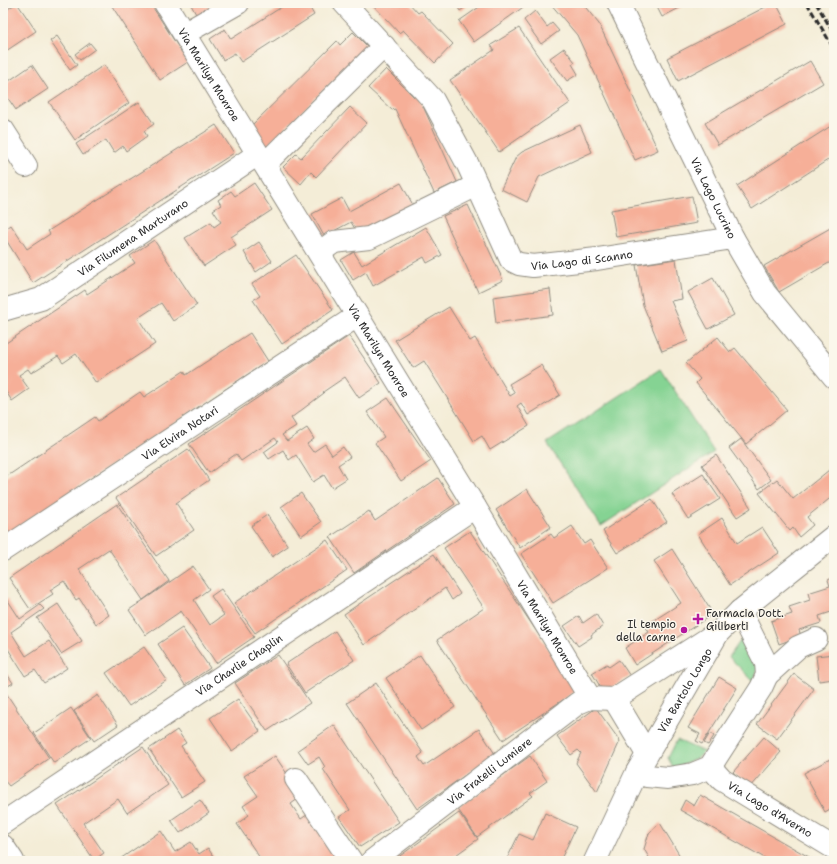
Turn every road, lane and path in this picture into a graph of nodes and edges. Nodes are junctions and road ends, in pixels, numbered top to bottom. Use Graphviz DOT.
graph roads {
  1 [pos="166,3"];
  2 [pos="238,3"];
  3 [pos="344,3"];
  4 [pos="618,3"];
  5 [pos="194,28"];
  6 [pos="384,46"];
  7 [pos="3,130"];
  8 [pos="264,156"];
  9 [pos="26,166"];
  10 [pos="477,185"];
  11 [pos="733,238"];
  12 [pos="327,247"];
  13 [pos="3,310"];
  14 [pos="356,316"];
  15 [pos="834,377"];
  16 [pos="475,507"];
  17 [pos="834,536"];
  18 [pos="3,550"];
  19 [pos="740,611"];
  20 [pos="718,633"];
  21 [pos="826,638"];
  22 [pos="767,675"];
  23 [pos="590,698"];
  24 [pos="614,699"];
  25 [pos="642,763"];
  26 [pos="710,767"];
  27 [pos="296,779"];
  28 [pos="3,823"];
  29 [pos="3,846"];
  30 [pos="834,848"];
  31 [pos="13,861"];
  32 [pos="351,861"];
  33 [pos="372,861"];
  34 [pos="595,861"];
  1 -- 8 [label="street, Via Marilyn Monroe"];
  2 -- 5 [label="street"];
  3 -- 6 [label="street, Via Lago di Scanno"];
  4 -- 11 [label="street, Via Lago Lucrino"];
  6 -- 8 [label="street"];
  6 -- 10 [label="street, Via Lago di Scanno"];
  7 -- 9 [label="street"];
  8 -- 13 [label="street, Via Filumena Marturano"];
  8 -- 14 [label="street, Via Marilyn Monroe"];
  10 -- 11 [label="street, Via Lago di Scanno"];
  10 -- 12 [label="street"];
  11 -- 15 [label="street, Via Lago Lucrino"];
  14 -- 16 [label="street, Via Marilyn Monroe"];
  14 -- 18 [label="street, Via Elvira Notari"];
  16 -- 23 [label="street, Via Marilyn Monroe"];
  16 -- 28 [label="street, Via Charlie Chaplin"];
  17 -- 19 [label="street, Via Bartolo Longo"];
  19 -- 20 [label="street, Via Bartolo Longo"];
  19 -- 22 [label="street"];
  20 -- 24 [label="street"];
  20 -- 25 [label="street, Via Bartolo Longo"];
  21 -- 22 [label="street"];
  22 -- 26 [label="street"];
  23 -- 24 [label="street"];
  23 -- 33 [label="street, Via Fratelli Lumiere"];
  24 -- 25 [label="street"];
  25 -- 26 [label="street"];
  25 -- 34 [label="street, Via Bartolo Longo"];
  26 -- 30 [label="street, Via Lago d'Averno"];
  27 -- 32 [label="street"];
  29 -- 31 [label="street"];
}
